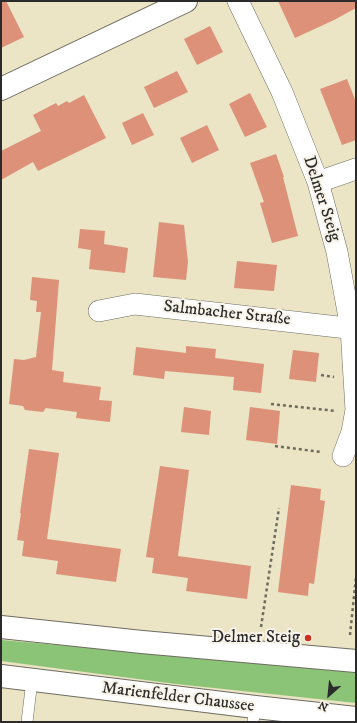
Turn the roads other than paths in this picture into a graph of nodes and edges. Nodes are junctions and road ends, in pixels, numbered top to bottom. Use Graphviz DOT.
graph roads {
  1 [pos="186,1"];
  2 [pos="238,1"];
  3 [pos="1,89"];
  4 [pos="356,168"];
  5 [pos="318,182"];
  6 [pos="99,311"];
  7 [pos="354,329"];
  8 [pos="350,410"];
  9 [pos="343,456"];
  10 [pos="1,627"];
  11 [pos="356,661"];
  12 [pos="1,676"];
  13 [pos="32,680"];
  14 [pos="254,714"];
  15 [pos="356,718"];
  16 [pos="27,722"];
  1 -- 3 [label="main road"];
  2 -- 5 [label="street, Delmer Steig"];
  4 -- 5 [label="street"];
  5 -- 7 [label="street, Delmer Steig"];
  6 -- 7 [label="street, Salmbacher Straße"];
  7 -- 8 [label="street, Delmer Steig"];
  8 -- 9 [label="street, Delmer Steig"];
  10 -- 11 [label="main road"];
  12 -- 13 [label="main road, Marienfelder Chaussee"];
  13 -- 14 [label="main road, Marienfelder Chaussee"];
  13 -- 16 [label="lane"];
  14 -- 15 [label="main road, Marienfelder Chaussee"];
}
